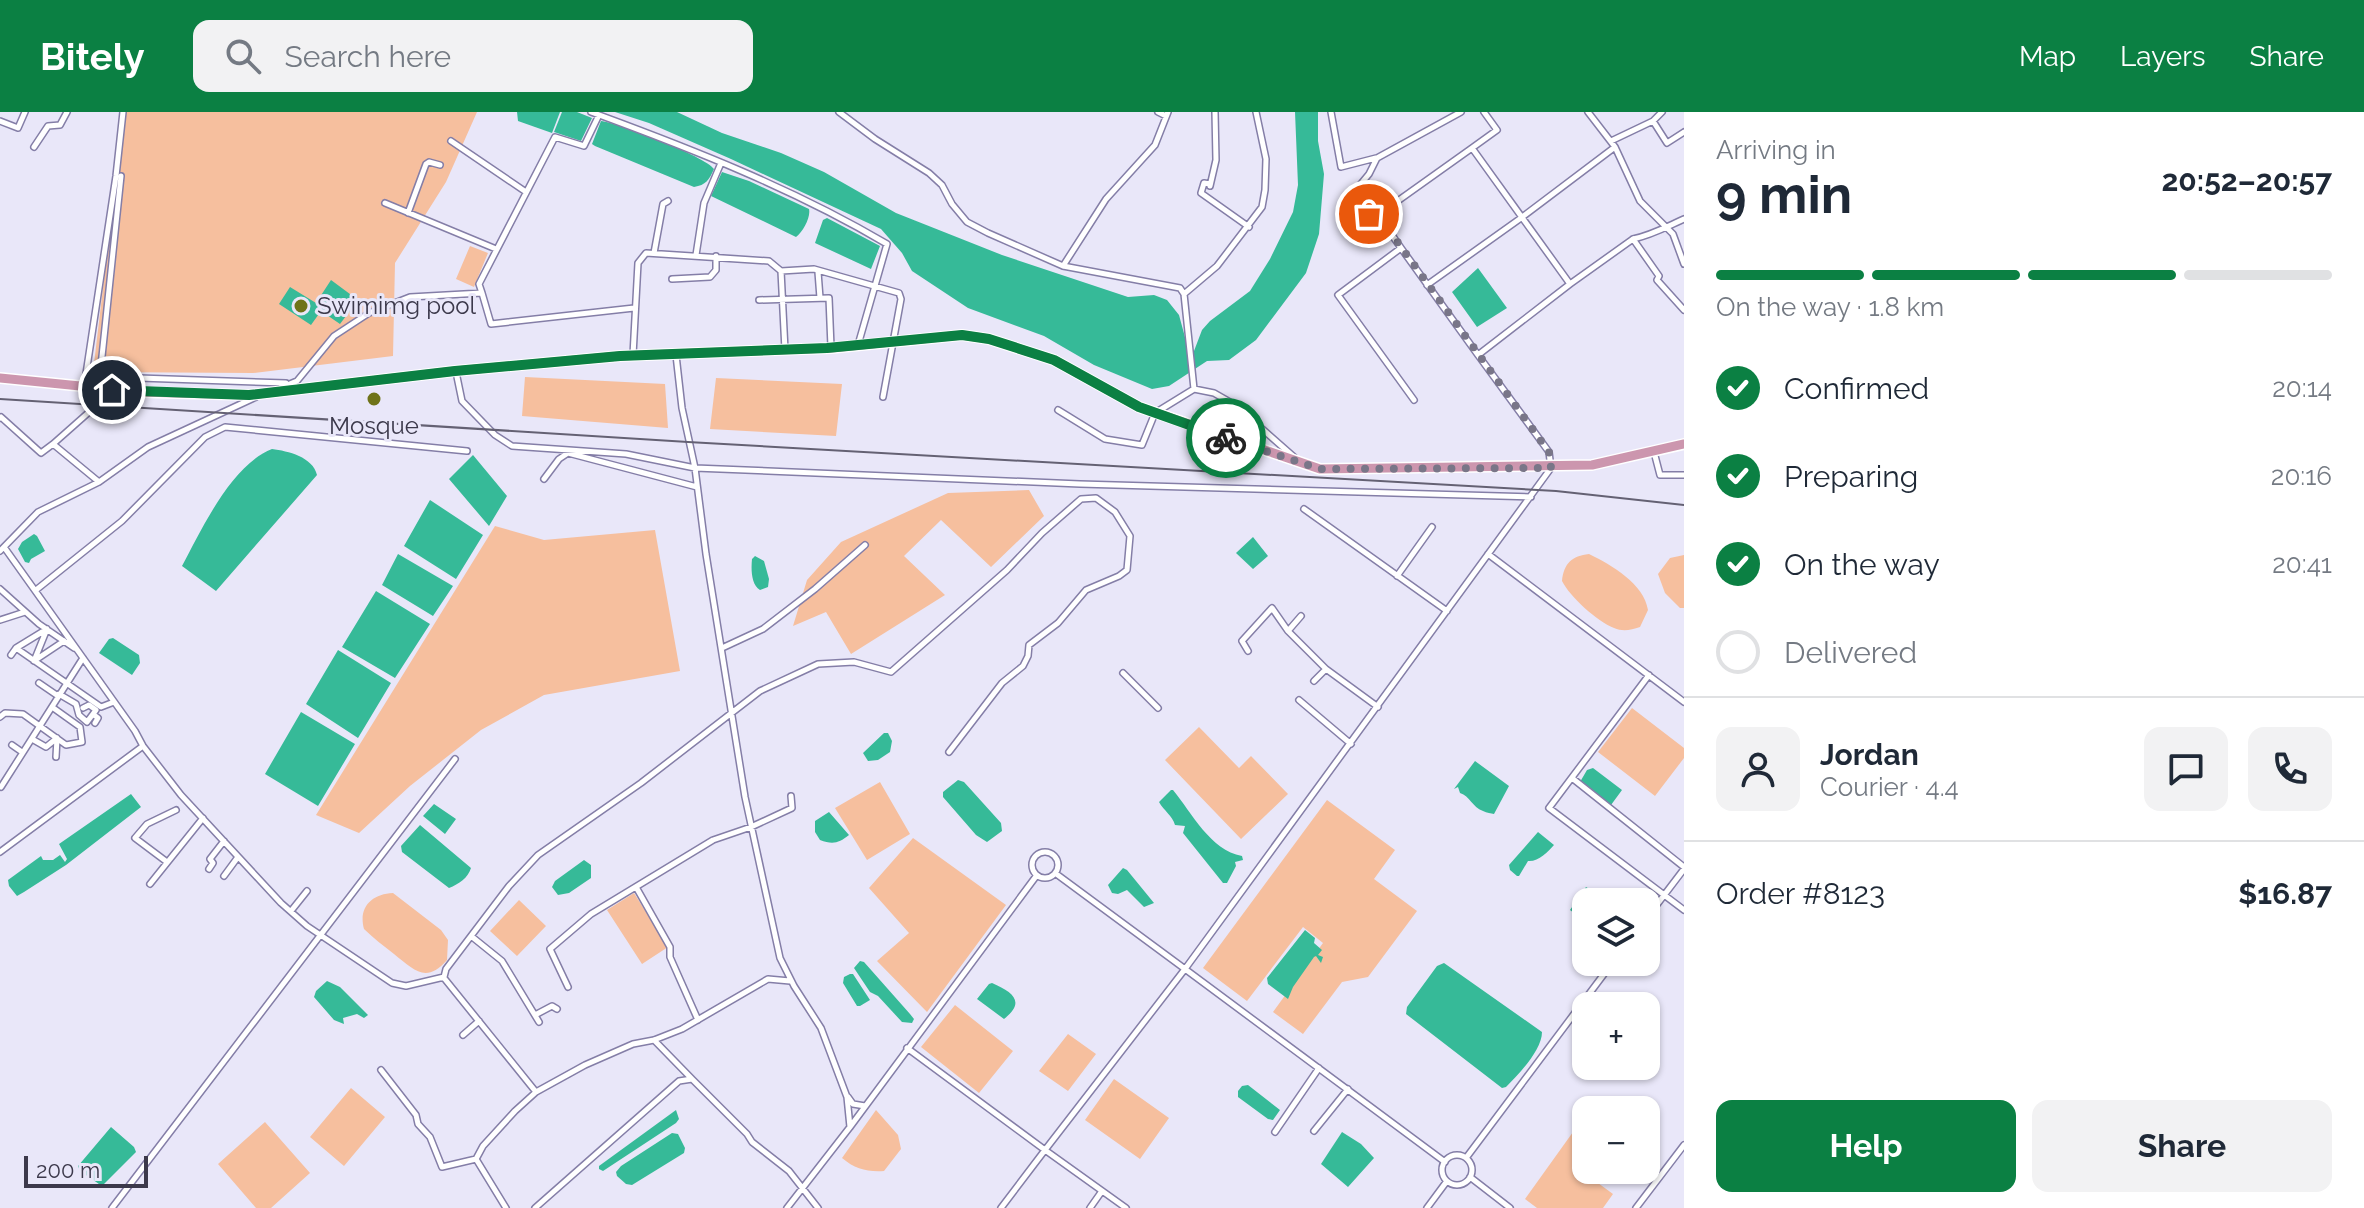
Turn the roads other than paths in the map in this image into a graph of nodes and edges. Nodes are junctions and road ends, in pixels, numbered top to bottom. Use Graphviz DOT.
graph roads {
  1 [pos="25,112"];
  2 [pos="67,112"];
  3 [pos="123,112"];
  4 [pos="591,112"];
  5 [pos="839,112"];
  6 [pos="1158,112"];
  7 [pos="1215,112"];
  8 [pos="1256,112"];
  9 [pos="1331,112"];
  10 [pos="1461,112"];
  11 [pos="1484,112"];
  12 [pos="1588,112"];
  13 [pos="1662,112"];
  14 [pos="1167,114"];
  15 [pos="599,115"];
  16 [pos="0,121"];
  17 [pos="1653,121"];
  18 [pos="1684,132"];
  19 [pos="451,141"];
  20 [pos="1613,144"];
  21 [pos="34,147"];
  22 [pos="1472,148"];
  23 [pos="1377,158"];
  24 [pos="721,163"];
  25 [pos="440,165"];
  26 [pos="121,176"];
  27 [pos="526,192"];
  28 [pos="668,201"];
  29 [pos="385,203"];
  30 [pos="408,213"];
  31 [pos="1378,215"];
  32 [pos="1521,218"];
  33 [pos="1684,219"];
  34 [pos="1667,226"];
  35 [pos="1249,227"];
  36 [pos="1633,239"];
  37 [pos="1401,248"];
  38 [pos="496,249"];
  39 [pos="654,253"];
  40 [pos="696,255"];
  41 [pos="716,256"];
  42 [pos="1684,264"];
  43 [pos="1063,266"];
  44 [pos="781,271"];
  45 [pos="818,272"];
  46 [pos="672,279"];
  47 [pos="1570,284"];
  48 [pos="1427,285"];
  49 [pos="875,286"];
  50 [pos="482,293"];
  51 [pos="1184,294"];
  52 [pos="820,298"];
  53 [pos="783,299"];
  54 [pos="759,300"];
  55 [pos="634,308"];
  56 [pos="1684,310"];
  57 [pos="893,344"];
  58 [pos="857,346"];
  59 [pos="831,348"];
  60 [pos="785,350"];
  61 [pos="676,355"];
  62 [pos="1478,355"];
  63 [pos="633,356"];
  64 [pos="455,371"];
  65 [pos="0,378"];
  66 [pos="286,383"];
  67 [pos="84,388"];
  68 [pos="1194,389"];
  69 [pos="263,394"];
  70 [pos="883,397"];
  71 [pos="1414,400"];
  72 [pos="1058,410"];
  73 [pos="88,413"];
  74 [pos="1155,413"];
  75 [pos="0,418"];
  76 [pos="53,444"];
  77 [pos="1684,444"];
  78 [pos="467,451"];
  79 [pos="1654,452"];
  80 [pos="1301,463"];
  81 [pos="695,468"];
  82 [pos="1551,468"];
  83 [pos="1684,475"];
  84 [pos="544,479"];
  85 [pos="99,482"];
  86 [pos="697,487"];
  87 [pos="1531,497"];
  88 [pos="1304,509"];
  89 [pos="1432,527"];
  90 [pos="865,545"];
  91 [pos="2,549"];
  92 [pos="1488,554"];
  93 [pos="1397,576"];
  94 [pos="0,589"];
  95 [pos="36,590"];
  96 [pos="1447,611"];
  97 [pos="26,612"];
  98 [pos="1301,616"];
  99 [pos="0,620"];
  100 [pos="47,629"];
  101 [pos="1288,631"];
  102 [pos="64,641"];
  103 [pos="16,648"];
  104 [pos="722,648"];
  105 [pos="78,651"];
  106 [pos="1248,651"];
  107 [pos="11,655"];
  108 [pos="83,658"];
  109 [pos="34,661"];
  110 [pos="1326,669"];
  111 [pos="1123,673"];
  112 [pos="1649,675"];
  113 [pos="1314,681"];
  114 [pos="39,683"];
  115 [pos="66,683"];
  116 [pos="58,695"];
  117 [pos="1299,700"];
  118 [pos="114,702"];
  119 [pos="1684,702"];
  120 [pos="52,707"];
  121 [pos="1378,707"];
  122 [pos="83,708"];
  123 [pos="1158,708"];
  124 [pos="731,714"];
  125 [pos="94,715"];
  126 [pos="0,717"];
  127 [pos="87,722"];
  128 [pos="95,723"];
  129 [pos="39,726"];
  130 [pos="81,730"];
  131 [pos="57,738"];
  132 [pos="32,739"];
  133 [pos="1351,744"];
  134 [pos="12,745"];
  135 [pos="143,746"];
  136 [pos="22,752"];
  137 [pos="949,752"];
  138 [pos="56,757"];
  139 [pos="455,759"];
  140 [pos="1572,778"];
  141 [pos="2,783"];
  142 [pos="791,796"];
  143 [pos="176,810"];
  144 [pos="203,818"];
  145 [pos="751,827"];
  146 [pos="224,841"];
  147 [pos="0,852"];
  148 [pos="238,857"];
  149 [pos="167,862"];
  150 [pos="1684,868"];
  151 [pos="209,869"];
  152 [pos="1055,873"];
  153 [pos="1037,875"];
  154 [pos="224,876"];
  155 [pos="150,884"];
  156 [pos="636,887"];
  157 [pos="307,891"];
  158 [pos="1664,895"];
  159 [pos="1660,900"];
  160 [pos="1684,910"];
  161 [pos="291,911"];
  162 [pos="320,934"];
  163 [pos="471,936"];
  164 [pos="1185,969"];
  165 [pos="1602,976"];
  166 [pos="444,977"];
  167 [pos="791,982"];
  168 [pos="568,987"];
  169 [pos="557,1009"];
  170 [pos="535,1015"];
  171 [pos="698,1020"];
  172 [pos="479,1021"];
  173 [pos="539,1022"];
  174 [pos="463,1035"];
  175 [pos="654,1040"];
  176 [pos="907,1048"];
  177 [pos="1319,1068"];
  178 [pos="381,1070"];
  179 [pos="692,1079"];
  180 [pos="1348,1089"];
  181 [pos="536,1092"];
  182 [pos="847,1097"];
  183 [pos="865,1106"];
  184 [pos="850,1127"];
  185 [pos="1314,1131"];
  186 [pos="1275,1132"];
  187 [pos="1684,1145"];
  188 [pos="1045,1150"];
  189 [pos="1466,1158"];
  190 [pos="476,1159"];
  191 [pos="1445,1162"];
  192 [pos="1470,1177"];
  193 [pos="1447,1181"];
  194 [pos="801,1188"];
  195 [pos="1102,1191"];
  196 [pos="112,1208"];
  197 [pos="506,1208"];
  198 [pos="535,1208"];
  199 [pos="787,1208"];
  200 [pos="818,1208"];
  201 [pos="1001,1208"];
  202 [pos="1090,1208"];
  203 [pos="1126,1208"];
  204 [pos="1427,1208"];
  205 [pos="1510,1208"];
  206 [pos="1636,1208"];
  1 -- 16 [label="street"];
  2 -- 21 [label="street"];
  3 -- 67 [label="street"];
  4 -- 15 [label="street"];
  5 -- 43 [label="street"];
  6 -- 14 [label="street"];
  7 -- 35 [label="street"];
  8 -- 35 [label="street"];
  9 -- 23 [label="street"];
  10 -- 23 [label="street"];
  11 -- 22 [label="street"];
  12 -- 20 [label="street"];
  13 -- 17 [label="street"];
  14 -- 43 [label="street"];
  15 -- 24 [label="street"];
  15 -- 27 [label="street"];
  17 -- 18 [label="street"];
  17 -- 20 [label="street"];
  19 -- 27 [label="street"];
  20 -- 32 [label="street"];
  20 -- 34 [label="street"];
  22 -- 31 [label="street"];
  22 -- 32 [label="street"];
  23 -- 31 [label="street"];
  24 -- 40 [label="street"];
  24 -- 49 [label="street"];
  25 -- 30 [label="street"];
  26 -- 66 [label="street"];
  27 -- 38 [label="street"];
  28 -- 39 [label="street"];
  29 -- 30 [label="street"];
  30 -- 38 [label="street"];
  31 -- 37 [label="street"];
  32 -- 47 [label="street"];
  32 -- 48 [label="street"];
  33 -- 34 [label="street"];
  34 -- 36 [label="street"];
  34 -- 42 [label="street"];
  35 -- 51 [label="street"];
  36 -- 47 [label="street"];
  36 -- 56 [label="street"];
  37 -- 48 [label="street"];
  37 -- 71 [label="street"];
  38 -- 50 [label="street"];
  39 -- 40 [label="street"];
  39 -- 55 [label="street"];
  40 -- 41 [label="street"];
  41 -- 44 [label="street"];
  41 -- 46 [label="street"];
  43 -- 51 [label="street"];
  44 -- 45 [label="street"];
  44 -- 53 [label="street"];
  45 -- 49 [label="street"];
  45 -- 52 [label="street"];
  47 -- 62 [label="street"];
  48 -- 62 [label="street"];
  49 -- 57 [label="street"];
  49 -- 58 [label="street"];
  50 -- 55 [label="street"];
  50 -- 69 [label="street"];
  51 -- 68 [label="street"];
  52 -- 53 [label="street"];
  52 -- 59 [label="street"];
  53 -- 54 [label="street"];
  53 -- 60 [label="street"];
  55 -- 63 [label="street"];
  57 -- 58 [label="highway"];
  57 -- 70 [label="street"];
  57 -- 74 [label="highway"];
  58 -- 59 [label="highway"];
  59 -- 60 [label="highway"];
  60 -- 61 [label="highway"];
  61 -- 63 [label="highway"];
  61 -- 81 [label="street"];
  62 -- 82 [label="street"];
  63 -- 64 [label="highway"];
  64 -- 69 [label="highway"];
  64 -- 81 [label="street"];
  65 -- 67 [label="highway"];
  67 -- 69 [label="highway"];
  68 -- 74 [label="street"];
  68 -- 80 [label="street"];
  69 -- 85 [label="street"];
  72 -- 74 [label="street"];
  73 -- 76 [label="street"];
  74 -- 80 [label="highway"];
  75 -- 76 [label="street"];
  76 -- 85 [label="street"];
  77 -- 79 [label="highway"];
  78 -- 95 [label="street"];
  79 -- 82 [label="highway"];
  79 -- 83 [label="street"];
  80 -- 82 [label="highway"];
  81 -- 86 [label="street"];
  81 -- 87 [label="street"];
  82 -- 87 [label="street"];
  84 -- 86 [label="street"];
  85 -- 91 [label="street"];
  86 -- 104 [label="street"];
  87 -- 92 [label="street"];
  88 -- 93 [label="street"];
  89 -- 93 [label="street"];
  90 -- 104 [label="street"];
  91 -- 95 [label="street"];
  92 -- 96 [label="street"];
  92 -- 112 [label="street"];
  93 -- 96 [label="street"];
  94 -- 97 [label="street"];
  95 -- 105 [label="street"];
  96 -- 121 [label="street"];
  97 -- 99 [label="street"];
  97 -- 100 [label="street"];
  98 -- 101 [label="street"];
  100 -- 102 [label="street"];
  100 -- 103 [label="street"];
  100 -- 109 [label="street"];
  101 -- 106 [label="street"];
  101 -- 110 [label="street"];
  102 -- 105 [label="street"];
  102 -- 109 [label="street"];
  103 -- 107 [label="street"];
  103 -- 109 [label="street"];
  104 -- 124 [label="street"];
  105 -- 108 [label="street"];
  108 -- 115 [label="street"];
  108 -- 118 [label="street"];
  109 -- 115 [label="street"];
  110 -- 113 [label="street"];
  110 -- 121 [label="street"];
  111 -- 123 [label="street"];
  112 -- 119 [label="street"];
  112 -- 140 [label="street"];
  114 -- 116 [label="street"];
  115 -- 116 [label="street"];
  115 -- 118 [label="street"];
  116 -- 120 [label="street"];
  116 -- 127 [label="street"];
  117 -- 133 [label="street"];
  118 -- 135 [label="street"];
  120 -- 129 [label="street"];
  120 -- 130 [label="street"];
  121 -- 133 [label="street"];
  122 -- 125 [label="street"];
  124 -- 137 [label="street"];
  124 -- 145 [label="street"];
  124 -- 163 [label="street"];
  125 -- 127 [label="street"];
  125 -- 128 [label="street"];
  126 -- 129 [label="street"];
  127 -- 130 [label="street"];
  129 -- 131 [label="street"];
  129 -- 132 [label="street"];
  130 -- 131 [label="street"];
  131 -- 132 [label="street"];
  131 -- 138 [label="street"];
  132 -- 136 [label="street"];
  133 -- 164 [label="street"];
  134 -- 136 [label="street"];
  135 -- 144 [label="street"];
  135 -- 147 [label="street"];
  136 -- 141 [label="street"];
  139 -- 162 [label="street"];
  140 -- 150 [label="street"];
  140 -- 158 [label="street"];
  142 -- 145 [label="street"];
  143 -- 149 [label="street"];
  144 -- 146 [label="street"];
  144 -- 149 [label="street"];
  145 -- 156 [label="street"];
  145 -- 167 [label="street"];
  146 -- 148 [label="street"];
  146 -- 151 [label="street"];
  148 -- 154 [label="street"];
  148 -- 161 [label="street"];
  149 -- 155 [label="street"];
  150 -- 158 [label="street"];
  152 -- 153 [label="street"];
  152 -- 153 [label="street"];
  152 -- 164 [label="street"];
  153 -- 176 [label="street"];
  156 -- 168 [label="street"];
  156 -- 171 [label="street"];
  157 -- 161 [label="street"];
  158 -- 159 [label="street"];
  158 -- 160 [label="street"];
  161 -- 162 [label="street"];
  162 -- 166 [label="street"];
  162 -- 196 [label="street"];
  163 -- 166 [label="street"];
  163 -- 170 [label="street"];
  164 -- 177 [label="street"];
  164 -- 188 [label="street"];
  165 -- 189 [label="street"];
  166 -- 172 [label="street"];
  167 -- 171 [label="street"];
  167 -- 182 [label="street"];
  169 -- 170 [label="street"];
  170 -- 173 [label="street"];
  171 -- 175 [label="street"];
  172 -- 174 [label="street"];
  172 -- 181 [label="street"];
  175 -- 179 [label="street"];
  175 -- 181 [label="street"];
  176 -- 183 [label="street"];
  176 -- 188 [label="street"];
  177 -- 180 [label="street"];
  177 -- 186 [label="street"];
  178 -- 190 [label="street"];
  179 -- 194 [label="street"];
  179 -- 198 [label="street"];
  180 -- 185 [label="street"];
  180 -- 191 [label="street"];
  181 -- 190 [label="street"];
  182 -- 183 [label="street"];
  182 -- 184 [label="street"];
  183 -- 184 [label="street"];
  184 -- 194 [label="street"];
  187 -- 206 [label="street"];
  188 -- 195 [label="street"];
  188 -- 201 [label="street"];
  189 -- 191 [label="street"];
  189 -- 192 [label="street"];
  190 -- 197 [label="street"];
  191 -- 193 [label="street"];
  192 -- 193 [label="street"];
  192 -- 205 [label="street"];
  193 -- 204 [label="street"];
  194 -- 199 [label="street"];
  194 -- 200 [label="street"];
  195 -- 202 [label="street"];
  195 -- 203 [label="street"];
}
